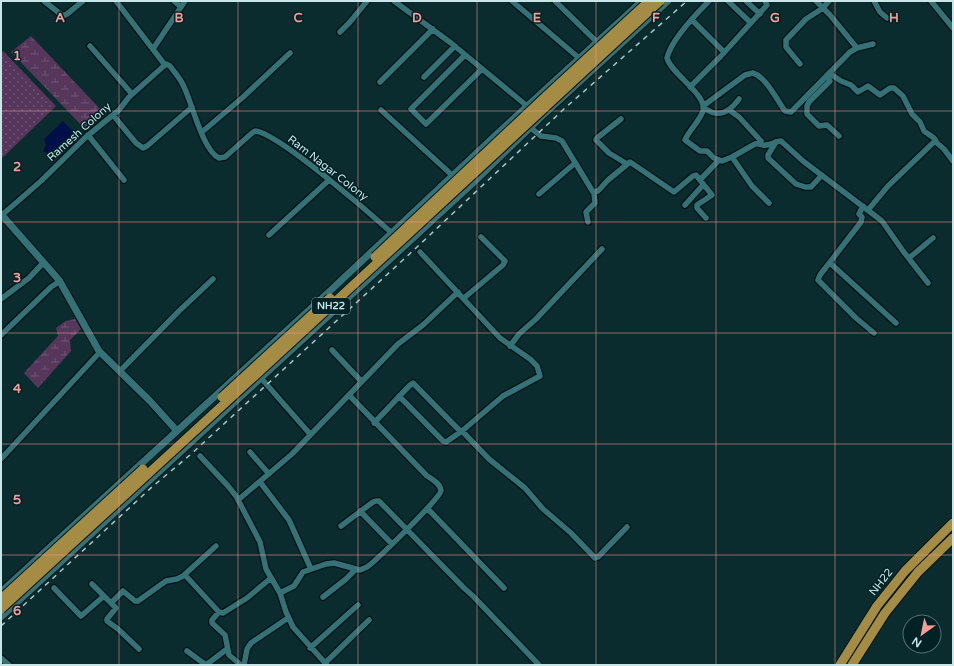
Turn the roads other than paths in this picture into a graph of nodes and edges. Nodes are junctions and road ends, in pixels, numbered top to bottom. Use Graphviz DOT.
graph roads {
  1 [pos="44,1"];
  2 [pos="83,1"];
  3 [pos="116,1"];
  4 [pos="174,1"];
  5 [pos="185,1"];
  6 [pos="367,1"];
  7 [pos="394,1"];
  8 [pos="512,1"];
  9 [pos="555,1"];
  10 [pos="642,1"];
  11 [pos="650,1"];
  12 [pos="660,1"];
  13 [pos="668,1"];
  14 [pos="709,1"];
  15 [pos="728,1"];
  16 [pos="746,1"];
  17 [pos="766,1"];
  18 [pos="816,1"];
  19 [pos="829,1"];
  20 [pos="874,1"];
  21 [pos="931,1"];
  22 [pos="181,7"];
  23 [pos="823,8"];
  24 [pos="760,14"];
  25 [pos="887,18"];
  26 [pos="692,20"];
  27 [pos="751,23"];
  28 [pos="953,28"];
  29 [pos="433,29"];
  30 [pos="340,32"];
  31 [pos="600,39"];
  32 [pos="873,44"];
  33 [pos="90,46"];
  34 [pos="455,46"];
  35 [pos="857,48"];
  36 [pos="154,49"];
  37 [pos="615,49"];
  38 [pos="724,52"];
  39 [pos="290,53"];
  40 [pos="465,55"];
  41 [pos="579,58"];
  42 [pos="800,64"];
  43 [pos="167,65"];
  44 [pos="482,69"];
  45 [pos="828,74"];
  46 [pos="424,78"];
  47 [pos="380,82"];
  48 [pos="690,87"];
  49 [pos="132,94"];
  50 [pos="739,99"];
  51 [pos="527,106"];
  52 [pos="192,107"];
  53 [pos="703,107"];
  54 [pos="381,110"];
  55 [pos="729,110"];
  56 [pos="113,115"];
  57 [pos="621,119"];
  58 [pos="531,128"];
  59 [pos="202,132"];
  60 [pos="88,135"];
  61 [pos="839,136"];
  62 [pos="761,141"];
  63 [pos="935,141"];
  64 [pos="776,142"];
  65 [pos="732,157"];
  66 [pos="719,160"];
  67 [pos="953,161"];
  68 [pos="575,163"];
  69 [pos="627,164"];
  70 [pos="822,175"];
  71 [pos="453,176"];
  72 [pos="124,180"];
  73 [pos="329,180"];
  74 [pos="702,182"];
  75 [pos="594,193"];
  76 [pos="539,194"];
  77 [pos="769,203"];
  78 [pos="685,205"];
  79 [pos="866,208"];
  80 [pos="414,212"];
  81 [pos="1,215"];
  82 [pos="706,218"];
  83 [pos="588,222"];
  84 [pos="426,226"];
  85 [pos="392,233"];
  86 [pos="269,235"];
  87 [pos="481,237"];
  88 [pos="933,238"];
  89 [pos="602,249"];
  90 [pos="420,252"];
  91 [pos="909,258"];
  92 [pos="43,263"];
  93 [pos="830,263"];
  94 [pos="213,278"];
  95 [pos="60,282"];
  96 [pos="928,283"];
  97 [pos="458,292"];
  98 [pos="464,298"];
  99 [pos="1,299"];
  100 [pos="896,322"];
  101 [pos="874,333"];
  102 [pos="1,335"];
  103 [pos="510,346"];
  104 [pos="332,350"];
  105 [pos="100,352"];
  106 [pos="120,371"];
  107 [pos="261,378"];
  108 [pos="361,381"];
  109 [pos="349,395"];
  110 [pos="399,396"];
  111 [pos="204,407"];
  112 [pos="216,420"];
  113 [pos="374,423"];
  114 [pos="177,431"];
  115 [pos="462,432"];
  116 [pos="310,434"];
  117 [pos="250,452"];
  118 [pos="200,456"];
  119 [pos="1,459"];
  120 [pos="269,474"];
  121 [pos="260,482"];
  122 [pos="238,500"];
  123 [pos="428,508"];
  124 [pos="360,512"];
  125 [pos="953,523"];
  126 [pos="341,526"];
  127 [pos="627,527"];
  128 [pos="406,529"];
  129 [pos="953,538"];
  130 [pos="392,544"];
  131 [pos="216,546"];
  132 [pos="311,569"];
  133 [pos="356,569"];
  134 [pos="184,575"];
  135 [pos="19,576"];
  136 [pos="271,578"];
  137 [pos="92,584"];
  138 [pos="3,587"];
  139 [pos="54,588"];
  140 [pos="504,588"];
  141 [pos="30,589"];
  142 [pos="280,593"];
  143 [pos="104,596"];
  144 [pos="323,597"];
  145 [pos="1,600"];
  146 [pos="111,603"];
  147 [pos="358,605"];
  148 [pos="1,609"];
  149 [pos="220,612"];
  150 [pos="1,616"];
  151 [pos="288,618"];
  152 [pos="369,620"];
  153 [pos="139,648"];
  154 [pos="310,648"];
  155 [pos="227,649"];
  156 [pos="187,651"];
  157 [pos="1,658"];
  158 [pos="326,664"];
  159 [pos="9,665"];
  160 [pos="241,665"];
  161 [pos="244,665"];
  162 [pos="539,665"];
  163 [pos="840,665"];
  164 [pos="852,665"];
  1 -- 2 [label="street"];
  3 -- 36 [label="street, Ram Nagar Colony"];
  4 -- 22 [label="street"];
  5 -- 22 [label="street"];
  6 -- 30 [label="street"];
  7 -- 29 [label="street"];
  8 -- 41 [label="street"];
  9 -- 31 [label="street"];
  10 -- 31 [label="street"];
  11 -- 145 [label="highway, NH22, bridge"];
  12 -- 148 [label="highway, NH22, bridge"];
  13 -- 37 [label="street"];
  14 -- 26 [label="street"];
  15 -- 27 [label="street"];
  16 -- 24 [label="street"];
  17 -- 24 [label="street"];
  18 -- 23 [label="street"];
  19 -- 23 [label="street"];
  20 -- 25 [label="street"];
  21 -- 28 [label="street"];
  22 -- 36 [label="street"];
  23 -- 35 [label="street"];
  23 -- 42 [label="street"];
  24 -- 27 [label="street"];
  26 -- 38 [label="street"];
  26 -- 48 [label="street"];
  27 -- 38 [label="street"];
  29 -- 34 [label="street"];
  29 -- 47 [label="street"];
  31 -- 37 [label="street"];
  31 -- 41 [label="street"];
  32 -- 35 [label="street"];
  33 -- 49 [label="street"];
  34 -- 40 [label="street"];
  34 -- 46 [label="street"];
  35 -- 45 [label="street"];
  36 -- 43 [label="street, Ram Nagar Colony"];
  37 -- 58 [label="street"];
  38 -- 48 [label="street"];
  39 -- 59 [label="street"];
  40 -- 44 [label="street"];
  40 -- 44 [label="street"];
  41 -- 51 [label="street"];
  43 -- 49 [label="street, Ramesh Colony"];
  43 -- 52 [label="street, Ram Nagar Colony"];
  44 -- 51 [label="street"];
  45 -- 53 [label="street"];
  45 -- 61 [label="street"];
  45 -- 63 [label="street"];
  48 -- 53 [label="street"];
  49 -- 56 [label="street, Ramesh Colony"];
  50 -- 55 [label="street"];
  51 -- 71 [label="street"];
  52 -- 56 [label="street"];
  52 -- 59 [label="street, Ram Nagar Colony"];
  53 -- 55 [label="street"];
  53 -- 66 [label="street"];
  54 -- 71 [label="street"];
  55 -- 62 [label="street"];
  56 -- 60 [label="street, Ramesh Colony"];
  57 -- 69 [label="street"];
  58 -- 68 [label="street"];
  58 -- 84 [label="street"];
  59 -- 73 [label="street, Ram Nagar Colony"];
  60 -- 72 [label="street"];
  60 -- 81 [label="street, Ramesh Colony"];
  63 -- 67 [label="street"];
  63 -- 79 [label="street"];
  64 -- 65 [label="street"];
  64 -- 70 [label="street"];
  64 -- 70 [label="street"];
  65 -- 66 [label="street"];
  65 -- 77 [label="street"];
  66 -- 74 [label="street"];
  68 -- 75 [label="street"];
  68 -- 76 [label="street"];
  69 -- 74 [label="street"];
  69 -- 75 [label="street"];
  70 -- 79 [label="street"];
  71 -- 80 [label="street"];
  73 -- 85 [label="street, Ram Nagar Colony"];
  73 -- 86 [label="street"];
  74 -- 78 [label="street"];
  74 -- 82 [label="street"];
  75 -- 83 [label="street"];
  79 -- 91 [label="street"];
  79 -- 93 [label="street"];
  80 -- 84 [label="street"];
  80 -- 85 [label="street"];
  81 -- 92 [label="street"];
  84 -- 107 [label="street"];
  85 -- 111 [label="street"];
  87 -- 98 [label="street"];
  88 -- 91 [label="street"];
  89 -- 103 [label="street"];
  90 -- 97 [label="street"];
  91 -- 96 [label="street"];
  92 -- 95 [label="street"];
  92 -- 99 [label="street"];
  93 -- 100 [label="street"];
  93 -- 101 [label="street"];
  94 -- 106 [label="street"];
  95 -- 102 [label="street"];
  95 -- 105 [label="street"];
  97 -- 98 [label="street"];
  97 -- 108 [label="street"];
  98 -- 103 [label="street"];
  103 -- 115 [label="street"];
  104 -- 108 [label="street"];
  105 -- 106 [label="street"];
  105 -- 119 [label="street"];
  106 -- 114 [label="street"];
  107 -- 112 [label="street"];
  107 -- 116 [label="street"];
  108 -- 109 [label="street"];
  109 -- 113 [label="street"];
  109 -- 116 [label="street"];
  110 -- 113 [label="street"];
  110 -- 115 [label="street"];
  110 -- 115 [label="street"];
  111 -- 112 [label="street"];
  111 -- 114 [label="street"];
  112 -- 141 [label="street"];
  113 -- 123 [label="street"];
  114 -- 135 [label="street"];
  115 -- 127 [label="street"];
  116 -- 120 [label="street"];
  117 -- 120 [label="street"];
  118 -- 122 [label="street"];
  120 -- 121 [label="street"];
  121 -- 122 [label="street"];
  121 -- 132 [label="street"];
  122 -- 136 [label="street"];
  123 -- 128 [label="street"];
  123 -- 140 [label="street"];
  124 -- 126 [label="street"];
  124 -- 128 [label="street"];
  124 -- 130 [label="street"];
  125 -- 163 [label="highway, NH22"];
  128 -- 130 [label="street"];
  128 -- 162 [label="street"];
  129 -- 164 [label="highway, NH22"];
  130 -- 133 [label="street"];
  131 -- 134 [label="street"];
  132 -- 133 [label="street"];
  132 -- 142 [label="street"];
  133 -- 144 [label="street"];
  134 -- 146 [label="street"];
  134 -- 149 [label="street"];
  135 -- 138 [label="street"];
  135 -- 141 [label="street"];
  136 -- 142 [label="street"];
  136 -- 149 [label="street"];
  137 -- 143 [label="street"];
  139 -- 143 [label="street"];
  141 -- 150 [label="street"];
  142 -- 151 [label="street"];
  143 -- 146 [label="street"];
  146 -- 153 [label="street"];
  147 -- 154 [label="street"];
  149 -- 155 [label="street"];
  151 -- 154 [label="street"];
  151 -- 161 [label="street"];
  152 -- 158 [label="street"];
  154 -- 158 [label="street"];
  155 -- 156 [label="street"];
  155 -- 160 [label="street"];
  157 -- 159 [label="street"];
}
